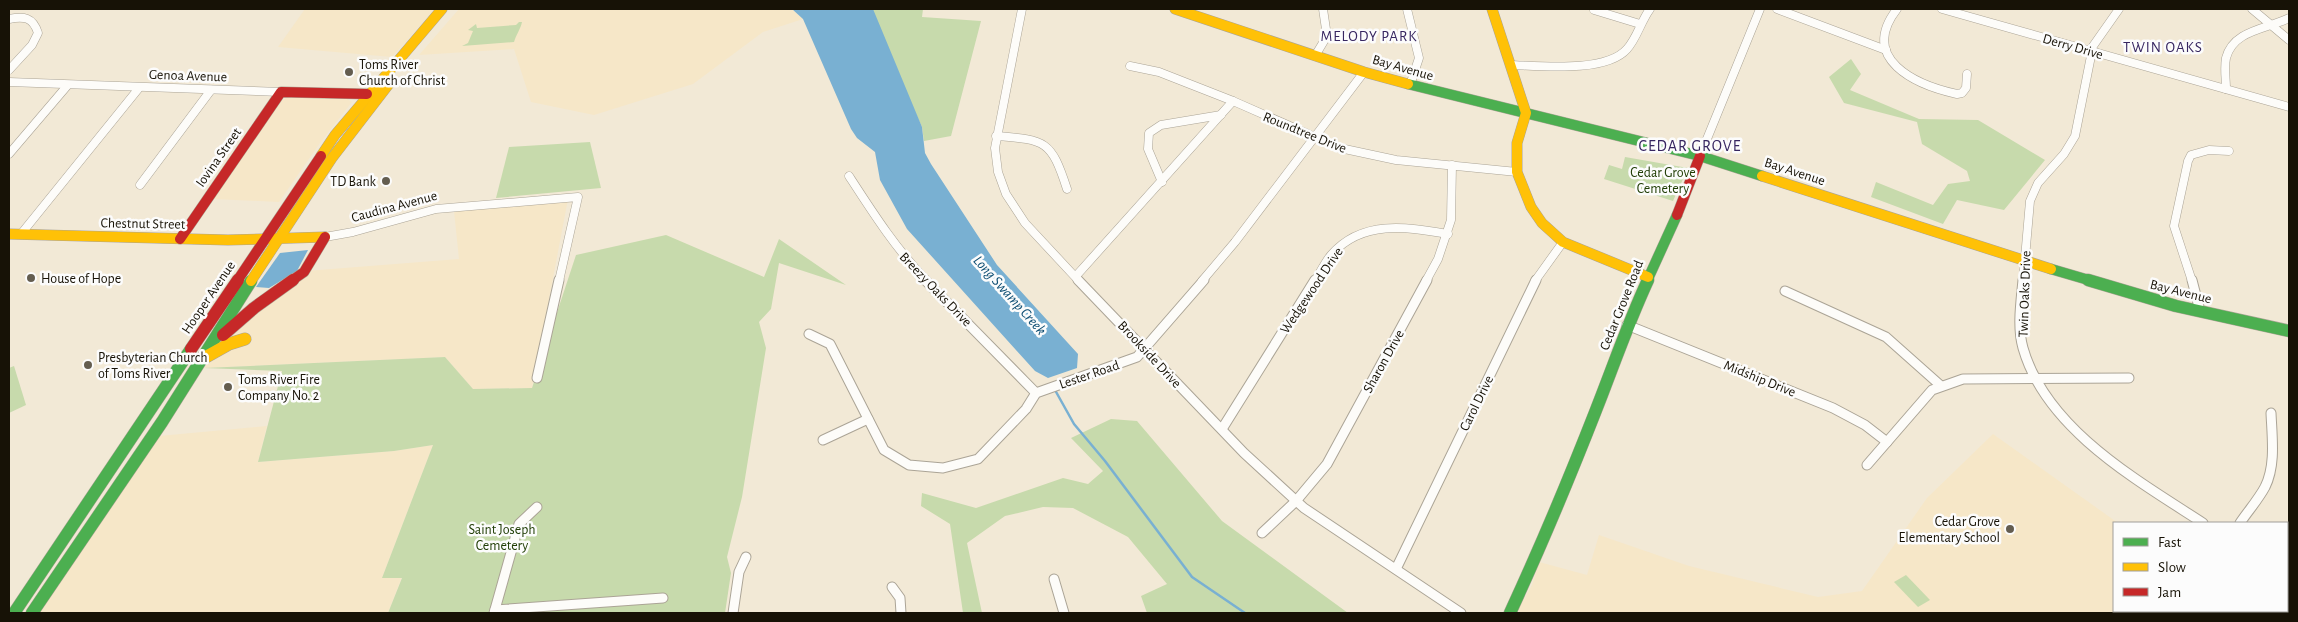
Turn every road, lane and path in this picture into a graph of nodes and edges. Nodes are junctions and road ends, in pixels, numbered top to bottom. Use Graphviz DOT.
graph roads {
  1 [pos="442,9"];
  2 [pos="452,9"];
  3 [pos="1022,9"];
  4 [pos="1177,9"];
  5 [pos="1208,9"];
  6 [pos="1323,9"];
  7 [pos="1407,9"];
  8 [pos="1492,9"];
  9 [pos="1650,9"];
  10 [pos="1760,9"];
  11 [pos="1777,9"];
  12 [pos="1897,9"];
  13 [pos="1942,9"];
  14 [pos="2119,9"];
  15 [pos="2252,9"];
  16 [pos="1594,10"];
  17 [pos="2289,18"];
  18 [pos="9,19"];
  19 [pos="1640,24"];
  20 [pos="1227,26"];
  21 [pos="2272,26"];
  22 [pos="2289,40"];
  23 [pos="1886,50"];
  24 [pos="2092,52"];
  25 [pos="1314,56"];
  26 [pos="1511,65"];
  27 [pos="1130,66"];
  28 [pos="9,70"];
  29 [pos="1364,72"];
  30 [pos="1967,74"];
  31 [pos="9,82"];
  32 [pos="1410,85"];
  33 [pos="67,86"];
  34 [pos="139,88"];
  35 [pos="211,90"];
  36 [pos="2226,90"];
  37 [pos="281,92"];
  38 [pos="367,94"];
  39 [pos="1233,101"];
  40 [pos="2289,107"];
  41 [pos="1526,113"];
  42 [pos="1221,115"];
  43 [pos="996,136"];
  44 [pos="1314,138"];
  45 [pos="2229,151"];
  46 [pos="9,154"];
  47 [pos="1700,156"];
  48 [pos="1452,166"];
  49 [pos="1517,172"];
  50 [pos="849,176"];
  51 [pos="1162,182"];
  52 [pos="140,185"];
  53 [pos="1066,189"];
  54 [pos="9,234"];
  55 [pos="21,234"];
  56 [pos="1448,234"];
  57 [pos="325,237"];
  58 [pos="180,239"];
  59 [pos="276,239"];
  60 [pos="264,240"];
  61 [pos="1564,242"];
  62 [pos="2024,260"];
  63 [pos="1076,276"];
  64 [pos="1648,277"];
  65 [pos="1785,291"];
  66 [pos="2200,311"];
  67 [pos="1627,325"];
  68 [pos="2289,331"];
  69 [pos="809,334"];
  70 [pos="245,339"];
  71 [pos="1146,349"];
  72 [pos="201,360"];
  73 [pos="537,378"];
  74 [pos="2034,378"];
  75 [pos="2129,378"];
  76 [pos="185,385"];
  77 [pos="1940,385"];
  78 [pos="1036,393"];
  79 [pos="2271,413"];
  80 [pos="868,420"];
  81 [pos="1222,429"];
  82 [pos="823,440"];
  83 [pos="1887,442"];
  84 [pos="1867,465"];
  85 [pos="104,481"];
  86 [pos="1296,501"];
  87 [pos="536,507"];
  88 [pos="2201,522"];
  89 [pos="2241,522"];
  90 [pos="1262,533"];
  91 [pos="746,557"];
  92 [pos="1396,569"];
  93 [pos="1054,579"];
  94 [pos="892,586"];
  95 [pos="663,598"];
  96 [pos="494,612"];
  97 [pos="14,613"];
  98 [pos="32,613"];
  99 [pos="733,613"];
  100 [pos="901,613"];
  101 [pos="1064,613"];
  102 [pos="1460,613"];
  103 [pos="1510,613"];
  1 -- 38 [label="main road, Hooper Avenue"];
  2 -- 59 [label="main road, Hooper Avenue"];
  3 -- 43 [label="street, Brookside Drive"];
  4 -- 20 [label="main road, Bay Avenue"];
  5 -- 20 [label="main road"];
  6 -- 25 [label="street"];
  7 -- 32 [label="street"];
  8 -- 26 [label="main road"];
  9 -- 19 [label="street"];
  10 -- 47 [label="street, Cedar Grove Road"];
  11 -- 23 [label="street"];
  12 -- 23 [label="street"];
  13 -- 24 [label="street, Derry Drive"];
  14 -- 24 [label="street, Twin Oaks Drive"];
  15 -- 21 [label="street"];
  16 -- 19 [label="street"];
  17 -- 21 [label="street"];
  18 -- 28 [label="street"];
  19 -- 26 [label="street"];
  20 -- 25 [label="main road, Bay Avenue"];
  21 -- 22 [label="street"];
  21 -- 36 [label="street"];
  23 -- 30 [label="street"];
  24 -- 36 [label="street, Derry Drive"];
  24 -- 62 [label="street, Twin Oaks Drive"];
  25 -- 29 [label="main road, Bay Avenue"];
  26 -- 41 [label="main road"];
  27 -- 39 [label="street, Roundtree Drive"];
  29 -- 32 [label="main road, Bay Avenue"];
  29 -- 44 [label="street, Lester Road"];
  31 -- 33 [label="street, Genoa Avenue"];
  32 -- 41 [label="main road, Bay Avenue"];
  33 -- 34 [label="street, Genoa Avenue"];
  33 -- 46 [label="street"];
  34 -- 35 [label="street, Genoa Avenue"];
  34 -- 55 [label="street"];
  35 -- 37 [label="street, Genoa Avenue"];
  35 -- 52 [label="street"];
  36 -- 40 [label="street, Derry Drive"];
  37 -- 38 [label="main road, Genoa Avenue"];
  37 -- 58 [label="main road, Iovina Street"];
  38 -- 60 [label="main road, Hooper Avenue"];
  39 -- 42 [label="street"];
  39 -- 44 [label="street, Roundtree Drive"];
  41 -- 47 [label="main road, Bay Avenue"];
  41 -- 49 [label="main road"];
  42 -- 51 [label="street"];
  42 -- 51 [label="street"];
  43 -- 53 [label="street"];
  43 -- 63 [label="street, Brookside Drive"];
  44 -- 48 [label="street, Roundtree Drive"];
  44 -- 71 [label="street, Lester Road"];
  45 -- 66 [label="street"];
  47 -- 62 [label="main road, Bay Avenue"];
  47 -- 64 [label="main road, Cedar Grove Road"];
  48 -- 49 [label="street, Roundtree Drive"];
  48 -- 56 [label="street, Sharon Drive"];
  49 -- 61 [label="main road"];
  50 -- 78 [label="street, Breezy Oaks Drive"];
  51 -- 63 [label="street"];
  54 -- 55 [label="main road, Chestnut Street"];
  55 -- 58 [label="main road, Chestnut Street"];
  56 -- 81 [label="street, Wedgewood Drive"];
  56 -- 86 [label="street, Sharon Drive"];
  57 -- 59 [label="main road, Caudina Avenue"];
  57 -- 72 [label="main road"];
  57 -- 73 [label="street, Caudina Avenue"];
  58 -- 60 [label="main road, Chestnut Street"];
  59 -- 60 [label="main road, Chestnut Street"];
  59 -- 72 [label="main road, Hooper Avenue"];
  60 -- 85 [label="main road, Hooper Avenue"];
  61 -- 64 [label="main road"];
  61 -- 92 [label="street, Carol Drive"];
  62 -- 66 [label="main road, Bay Avenue"];
  62 -- 74 [label="street, Twin Oaks Drive"];
  63 -- 71 [label="street, Brookside Drive"];
  64 -- 67 [label="main road, Cedar Grove Road"];
  65 -- 77 [label="street"];
  66 -- 68 [label="main road, Bay Avenue"];
  67 -- 83 [label="street, Midship Drive"];
  67 -- 103 [label="main road, Cedar Grove Road"];
  69 -- 80 [label="street"];
  70 -- 72 [label="main road"];
  71 -- 78 [label="street, Lester Road"];
  71 -- 81 [label="street, Brookside Drive"];
  72 -- 76 [label="main road, Hooper Avenue"];
  74 -- 75 [label="street"];
  74 -- 77 [label="street"];
  74 -- 88 [label="street, Twin Oaks Drive"];
  76 -- 85 [label="main road"];
  76 -- 98 [label="main road, Hooper Avenue"];
  77 -- 83 [label="street"];
  78 -- 80 [label="street"];
  79 -- 89 [label="street"];
  80 -- 82 [label="street"];
  81 -- 86 [label="street, Brookside Drive"];
  83 -- 84 [label="street"];
  85 -- 97 [label="main road, Hooper Avenue"];
  86 -- 90 [label="street, Sharon Drive"];
  86 -- 92 [label="street, Brookside Drive"];
  87 -- 96 [label="street"];
  91 -- 99 [label="street"];
  92 -- 102 [label="street, Brookside Drive"];
  93 -- 101 [label="street"];
  94 -- 100 [label="street"];
  95 -- 96 [label="street"];
}
